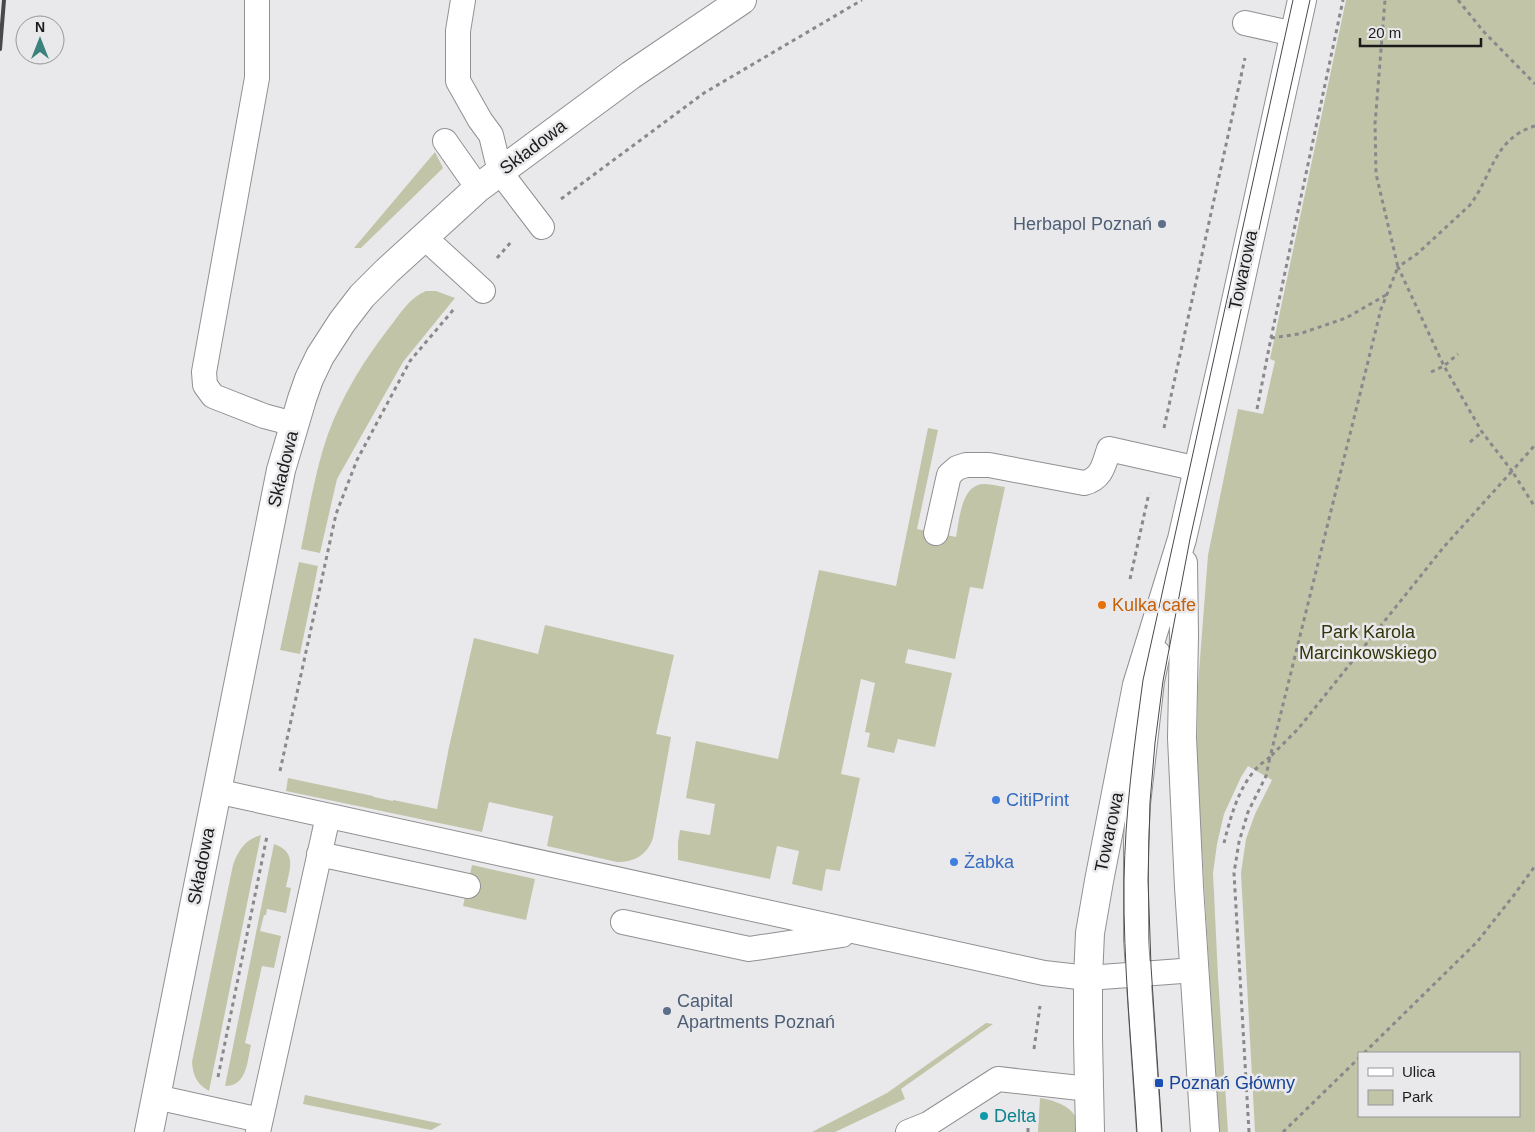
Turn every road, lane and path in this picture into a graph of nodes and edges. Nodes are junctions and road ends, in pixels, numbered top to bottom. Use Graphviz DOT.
graph roads {
  1 [pos="257,0"];
  2 [pos="463,0"];
  3 [pos="742,0"];
  4 [pos="862,0"];
  5 [pos="1302,0"];
  6 [pos="1342,0"];
  7 [pos="1385,0"];
  8 [pos="1458,0"];
  9 [pos="1245,23"];
  10 [pos="1294,34"];
  11 [pos="1535,84"];
  12 [pos="1535,126"];
  13 [pos="444,141"];
  14 [pos="489,180"];
  15 [pos="539,222"];
  16 [pos="424,237"];
  17 [pos="1398,266"];
  18 [pos="479,287"];
  19 [pos="1387,294"];
  20 [pos="1271,338"];
  21 [pos="1458,354"];
  22 [pos="1444,366"];
  23 [pos="1430,372"];
  24 [pos="1257,409"];
  25 [pos="294,424"];
  26 [pos="1482,432"];
  27 [pos="1470,442"];
  28 [pos="1535,445"];
  29 [pos="1198,469"];
  30 [pos="1512,471"];
  31 [pos="1535,507"];
  32 [pos="936,533"];
  33 [pos="1182,539"];
  34 [pos="1270,757"];
  35 [pos="216,791"];
  36 [pos="273,804"];
  37 [pos="328,816"];
  38 [pos="1223,851"];
  39 [pos="319,854"];
  40 [pos="1535,866"];
  41 [pos="468,886"];
  42 [pos="623,922"];
  43 [pos="857,932"];
  44 [pos="1195,970"];
  45 [pos="1139,974"];
  46 [pos="1088,978"];
  47 [pos="1365,1052"];
  48 [pos="1358,1059"];
  49 [pos="1089,1089"];
  50 [pos="156,1098"];
  51 [pos="212,1110"];
  52 [pos="259,1126"];
  53 [pos="149,1132"];
  54 [pos="908,1132"];
  55 [pos="1090,1132"];
  56 [pos="1149,1132"];
  57 [pos="1205,1132"];
  58 [pos="1249,1132"];
  59 [pos="1283,1132"];
  1 -- 25 [label="lane"];
  2 -- 14 [label="lane"];
  3 -- 14 [label="street, Składowa"];
  4 -- 15 [label="path"];
  5 -- 10 [label="street, Towarowa"];
  6 -- 20 [label="path"];
  7 -- 17 [label="path"];
  8 -- 11 [label="path"];
  9 -- 10 [label="lane"];
  10 -- 29 [label="street, Towarowa"];
  12 -- 17 [label="path"];
  13 -- 14 [label="lane"];
  14 -- 15 [label="lane"];
  14 -- 16 [label="street, Składowa"];
  15 -- 18 [label="path"];
  16 -- 18 [label="lane"];
  16 -- 25 [label="street, Składowa"];
  17 -- 19 [label="path"];
  17 -- 22 [label="path"];
  18 -- 36 [label="path"];
  19 -- 20 [label="path"];
  19 -- 34 [label="path"];
  20 -- 24 [label="path"];
  21 -- 22 [label="path"];
  22 -- 23 [label="path"];
  22 -- 26 [label="path"];
  25 -- 35 [label="street, Składowa"];
  26 -- 27 [label="path"];
  26 -- 30 [label="path"];
  28 -- 30 [label="path"];
  29 -- 32 [label="lane"];
  29 -- 33 [label="street, Towarowa"];
  30 -- 31 [label="path"];
  30 -- 34 [label="path"];
  33 -- 44 [label="street, Towarowa"];
  33 -- 45 [label="lane, Towarowa"];
  33 -- 46 [label="street, Towarowa"];
  34 -- 38 [label="path"];
  34 -- 58 [label="path"];
  35 -- 36 [label="lane"];
  35 -- 50 [label="street, Składowa"];
  36 -- 37 [label="lane"];
  36 -- 51 [label="path"];
  37 -- 39 [label="lane"];
  37 -- 43 [label="lane"];
  39 -- 41 [label="lane"];
  39 -- 52 [label="lane"];
  40 -- 47 [label="path"];
  42 -- 43 [label="lane"];
  43 -- 46 [label="lane"];
  44 -- 45 [label="lane"];
  44 -- 57 [label="street, Towarowa"];
  45 -- 46 [label="lane"];
  45 -- 56 [label="lane, Towarowa"];
  46 -- 49 [label="street, Towarowa"];
  48 -- 59 [label="path"];
  49 -- 54 [label="lane"];
  49 -- 55 [label="street, Towarowa"];
  50 -- 51 [label="lane"];
  50 -- 53 [label="street, Składowa"];
  51 -- 52 [label="lane"];
}
